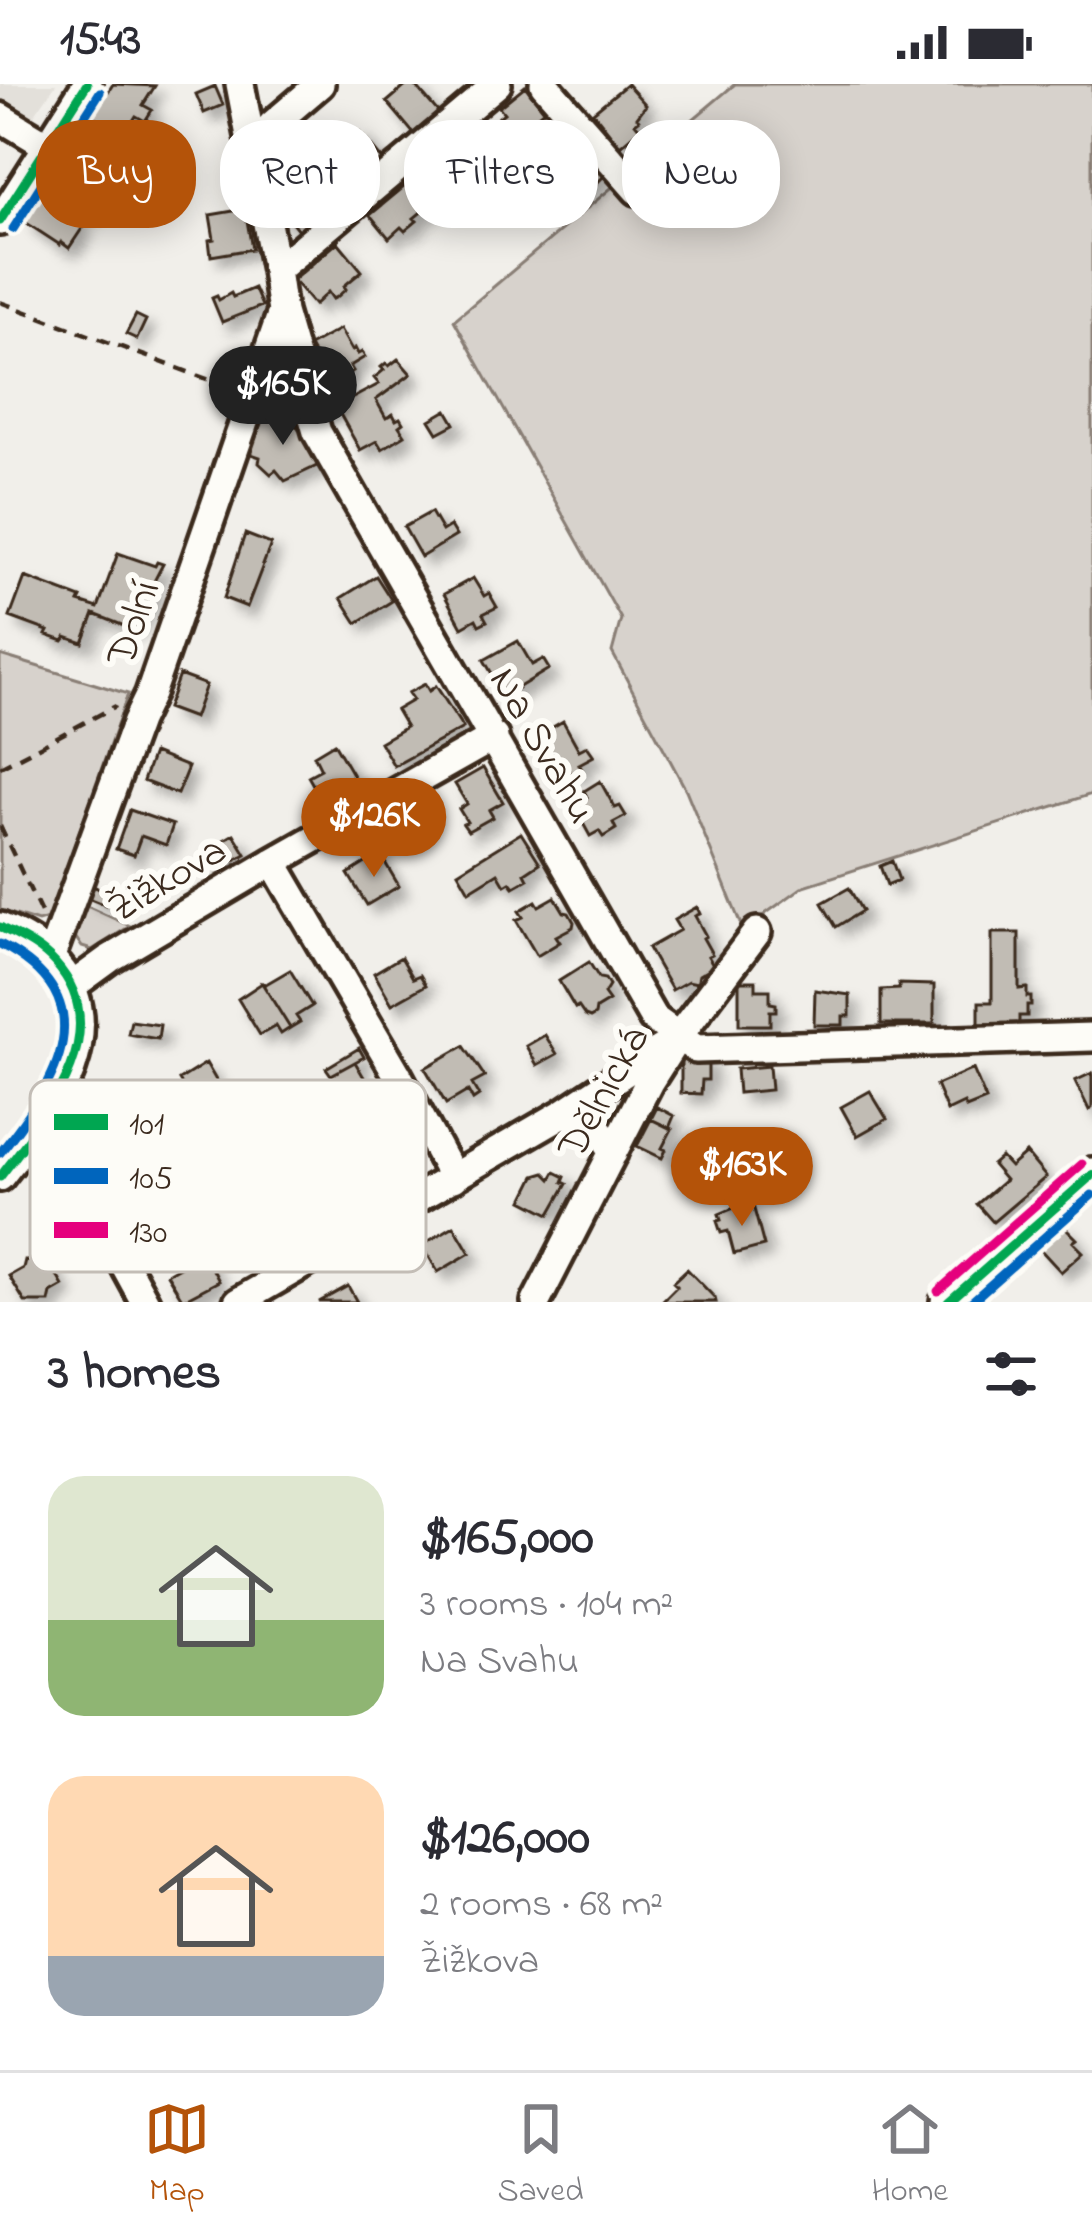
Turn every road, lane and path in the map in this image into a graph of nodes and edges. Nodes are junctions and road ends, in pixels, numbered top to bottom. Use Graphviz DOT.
graph roads {
  1 [pos="87,84"];
  2 [pos="240,84"];
  3 [pos="320,84"];
  4 [pos="497,84"];
  5 [pos="544,84"];
  6 [pos="0,117"];
  7 [pos="64,120"];
  8 [pos="247,120"];
  9 [pos="278,120"];
  10 [pos="36,139"];
  11 [pos="36,165"];
  12 [pos="622,173"];
  13 [pos="0,221"];
  14 [pos="268,228"];
  15 [pos="276,270"];
  16 [pos="0,302"];
  17 [pos="282,312"];
  18 [pos="254,396"];
  19 [pos="150,694"];
  20 [pos="494,737"];
  21 [pos="0,766"];
  22 [pos="0,826"];
  23 [pos="273,862"];
  24 [pos="0,926"];
  25 [pos="757,932"];
  26 [pos="55,944"];
  27 [pos="72,986"];
  28 [pos="1092,1037"];
  29 [pos="677,1038"];
  30 [pos="65,1080"];
  31 [pos="400,1080"];
  32 [pos="562,1114"];
  33 [pos="426,1128"];
  34 [pos="30,1138"];
  35 [pos="613,1154"];
  36 [pos="1092,1175"];
  37 [pos="0,1177"];
  38 [pos="453,1178"];
  39 [pos="426,1194"];
  40 [pos="129,1272"];
  41 [pos="290,1272"];
  42 [pos="145,1302"];
  43 [pos="238,1302"];
  44 [pos="536,1302"];
  45 [pos="947,1302"];
  1 -- 7 [label="street"];
  2 -- 8 [label="street, Na Svahu"];
  3 -- 9 [label="street"];
  4 -- 15 [label="street"];
  5 -- 12 [label="street"];
  6 -- 10 [label="street"];
  11 -- 13 [label="street"];
  14 -- 15 [label="street, Na Svahu"];
  15 -- 17 [label="street, Na Svahu"];
  16 -- 18 [label="path"];
  17 -- 18 [label="street, Dolní"];
  17 -- 20 [label="street, Na Svahu"];
  18 -- 19 [label="street, Dolní"];
  19 -- 21 [label="path"];
  19 -- 26 [label="street, Dolní"];
  20 -- 23 [label="street, Žižkova"];
  20 -- 29 [label="street, Na Svahu"];
  22 -- 26 [label="path"];
  23 -- 27 [label="street, Žižkova"];
  23 -- 31 [label="street"];
  24 -- 26 [label="street"];
  25 -- 29 [label="street, Dělnická"];
  26 -- 27 [label="street"];
  27 -- 30 [label="street"];
  28 -- 29 [label="street"];
  29 -- 32 [label="street"];
  29 -- 35 [label="street, Dělnická"];
  32 -- 35 [label="street"];
  32 -- 38 [label="street"];
  33 -- 38 [label="street"];
  34 -- 37 [label="street"];
  35 -- 44 [label="street, Dělnická"];
  36 -- 45 [label="main road"];
  38 -- 39 [label="street"];
  40 -- 42 [label="street"];
  41 -- 43 [label="street"];
}
